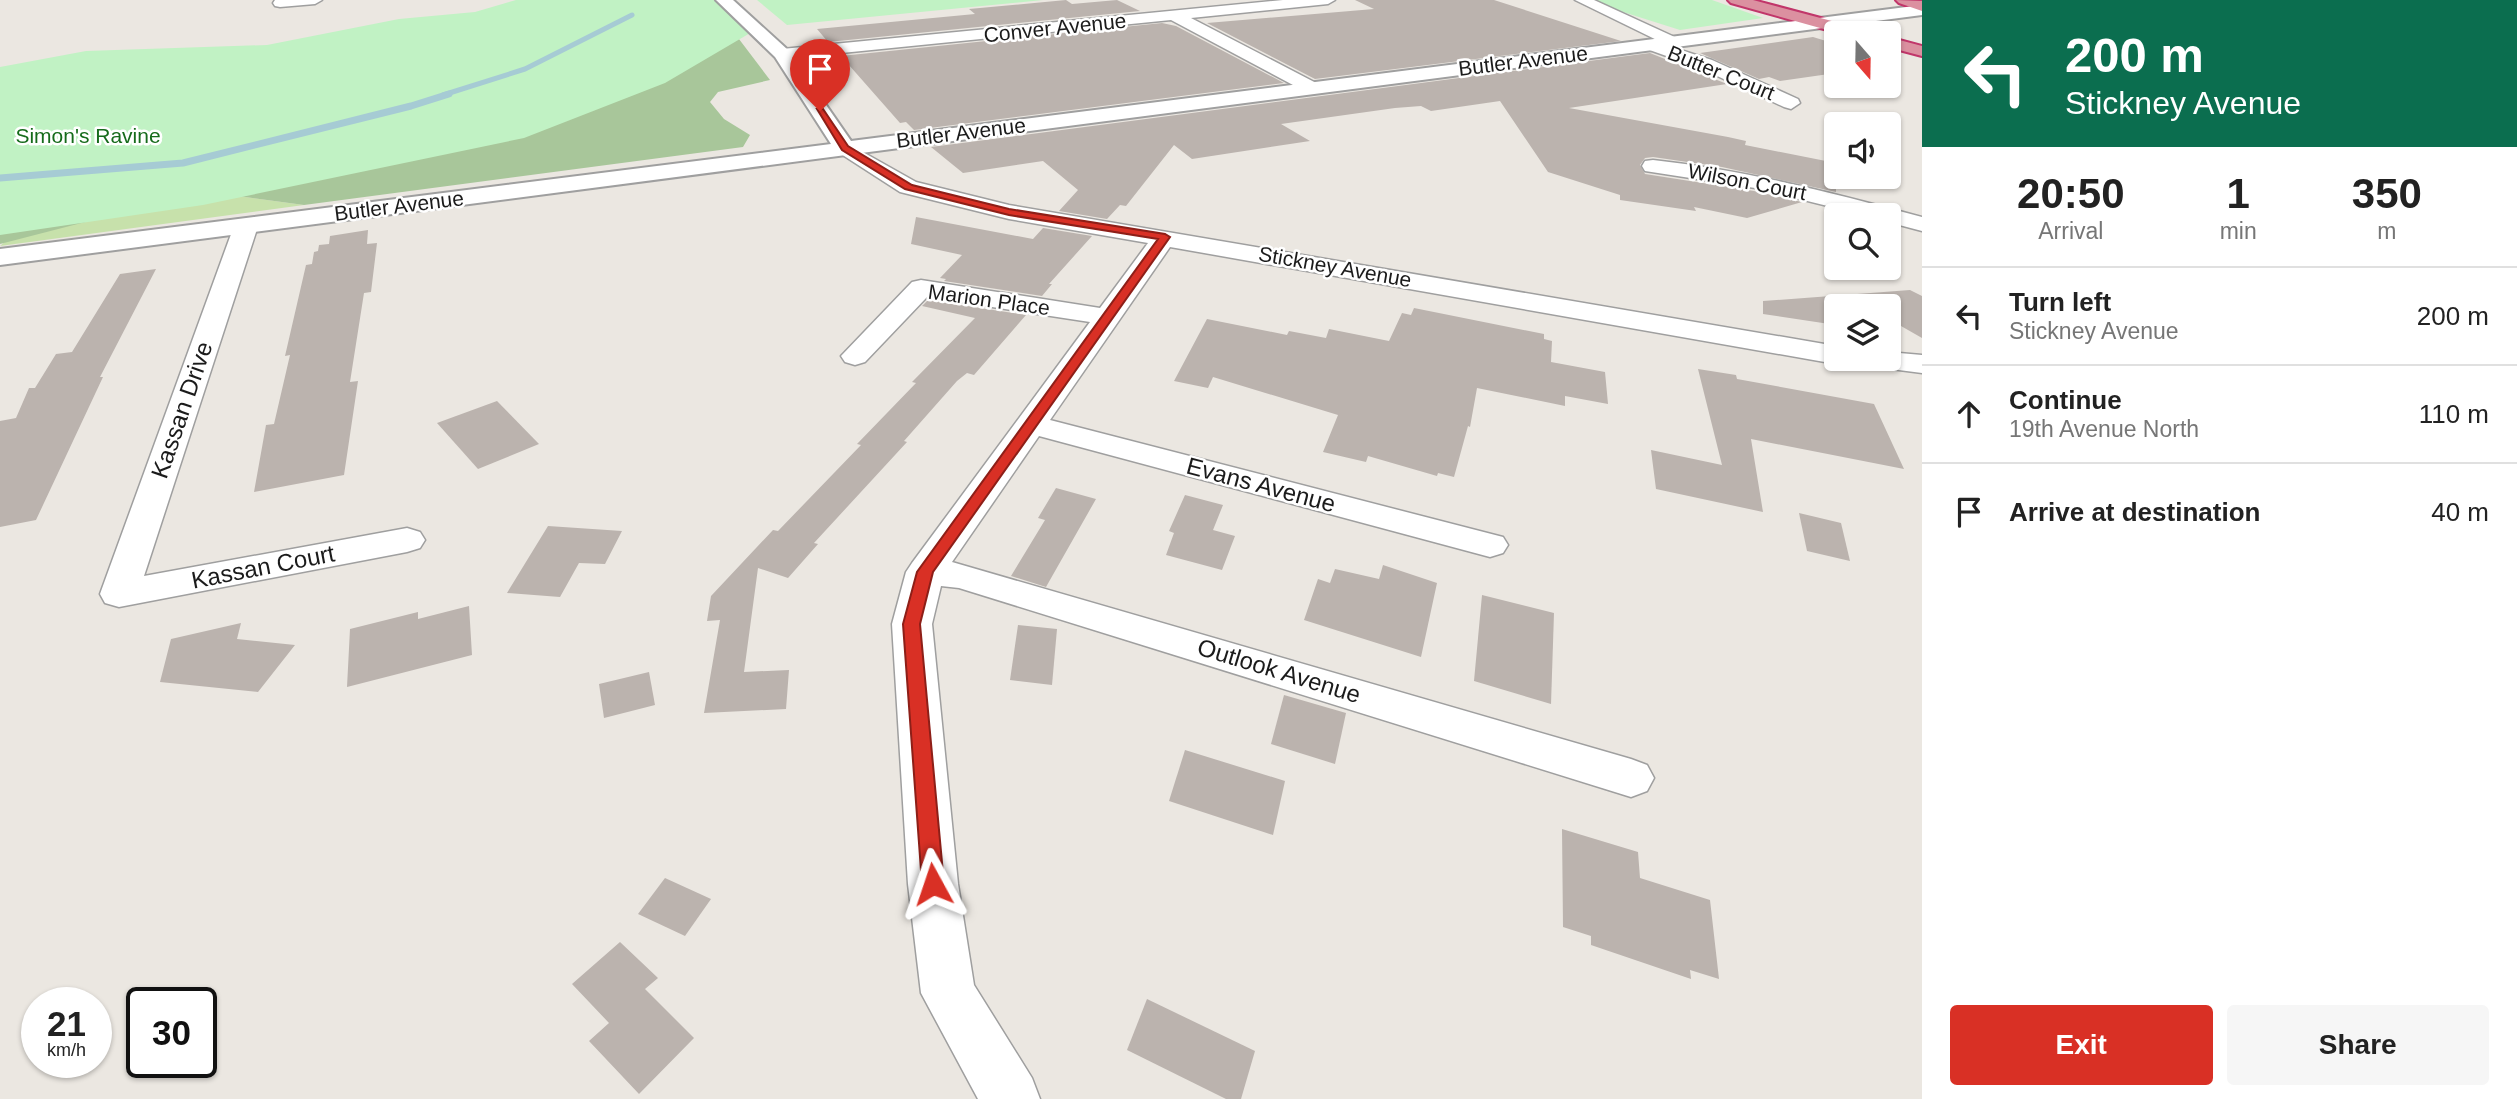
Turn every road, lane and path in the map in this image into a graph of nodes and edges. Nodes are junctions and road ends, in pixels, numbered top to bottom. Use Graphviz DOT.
graph roads {
  1 [pos="315,0"];
  2 [pos="724,0"];
  3 [pos="1328,0"];
  4 [pos="1582,0"];
  5 [pos="1736,0"];
  6 [pos="1903,0"];
  7 [pos="281,1"];
  8 [pos="1922,8"];
  9 [pos="1175,16"];
  10 [pos="1820,23"];
  11 [pos="1824,24"];
  12 [pos="1673,42"];
  13 [pos="1650,45"];
  14 [pos="1901,45"];
  15 [pos="1922,51"];
  16 [pos="782,54"];
  17 [pos="1314,89"];
  18 [pos="1791,103"];
  19 [pos="845,148"];
  20 [pos="1653,166"];
  21 [pos="1922,224"];
  22 [pos="246,226"];
  23 [pos="1165,237"];
  24 [pos="0,257"];
  25 [pos="1108,317"];
  26 [pos="1824,353"];
  27 [pos="855,356"];
  28 [pos="1901,362"];
  29 [pos="1922,364"];
  30 [pos="1032,425"];
  31 [pos="407,540"];
  32 [pos="1490,545"];
  33 [pos="925,572"];
  34 [pos="119,594"];
  35 [pos="1631,778"];
  36 [pos="1011,1099"];
  1 -- 7 [label="street"];
  2 -- 16 [label="street"];
  3 -- 9 [label="street, Conver Avenue"];
  4 -- 12 [label="street"];
  5 -- 10 [label="highway"];
  6 -- 8 [label="highway"];
  8 -- 10 [label="street, Butler Avenue"];
  9 -- 16 [label="street, Conver Avenue"];
  9 -- 17 [label="street"];
  10 -- 11 [label="highway"];
  10 -- 12 [label="street, Butler Avenue"];
  12 -- 13 [label="street, Butler Avenue"];
  13 -- 17 [label="street, Butler Avenue"];
  13 -- 18 [label="street, Butter Court"];
  14 -- 15 [label="highway"];
  16 -- 19 [label="street"];
  17 -- 19 [label="street, Butler Avenue"];
  19 -- 22 [label="street, Butler Avenue"];
  19 -- 23 [label="street, Stickney Avenue"];
  20 -- 21 [label="street, Wilson Court"];
  22 -- 24 [label="street, Butler Avenue"];
  22 -- 34 [label="street, Kassan Drive"];
  23 -- 25 [label="street"];
  23 -- 26 [label="street, Stickney Avenue"];
  25 -- 27 [label="street, Marion Place"];
  25 -- 30 [label="street"];
  28 -- 29 [label="street"];
  30 -- 32 [label="street, Evans Avenue"];
  30 -- 33 [label="street"];
  31 -- 34 [label="street, Kassan Court"];
  33 -- 35 [label="street, Outlook Avenue"];
  33 -- 36 [label="street"];
}
